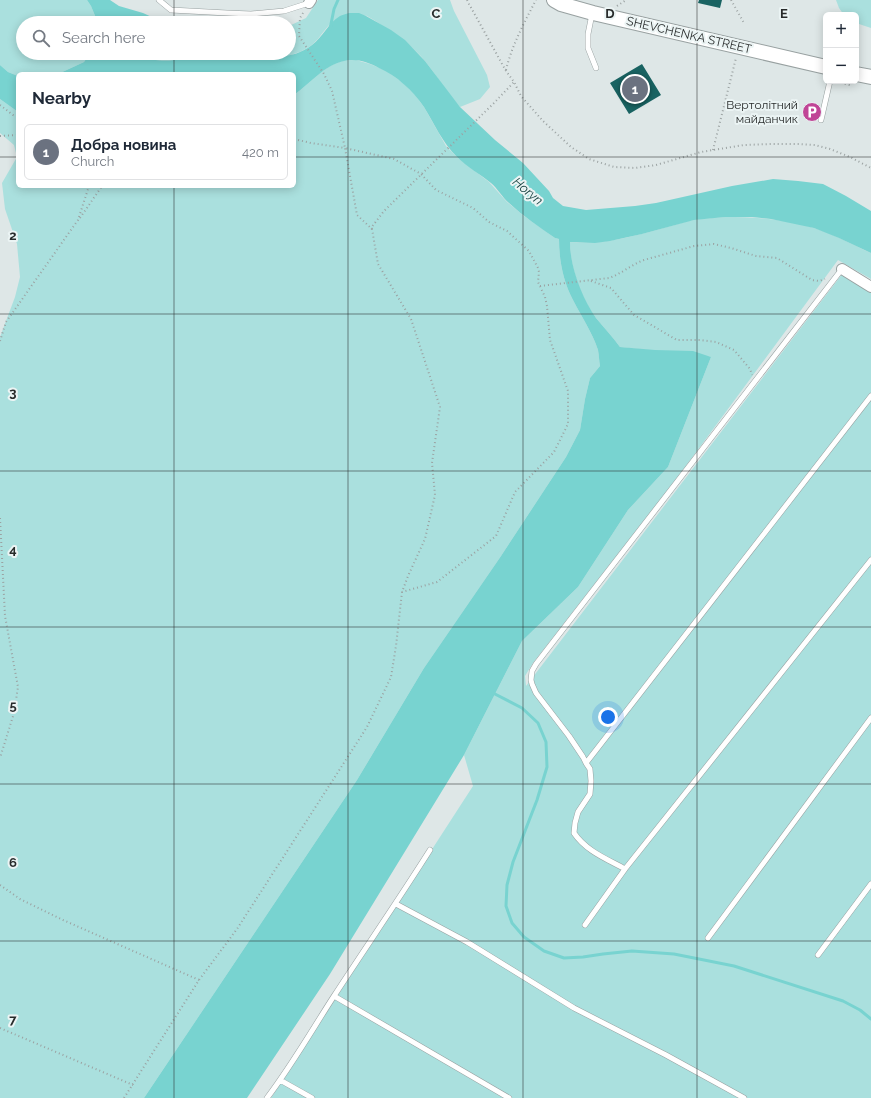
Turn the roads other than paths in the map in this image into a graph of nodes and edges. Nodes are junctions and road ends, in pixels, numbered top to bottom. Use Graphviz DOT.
graph roads {
  1 [pos="159,0"];
  2 [pos="554,0"];
  3 [pos="310,2"];
  4 [pos="592,13"];
  5 [pos="823,66"];
  6 [pos="596,68"];
  7 [pos="859,75"];
  8 [pos="871,77"];
  9 [pos="829,84"];
  10 [pos="821,120"];
  11 [pos="842,270"];
  12 [pos="871,287"];
  13 [pos="871,396"];
  14 [pos="871,560"];
  15 [pos="871,718"];
  16 [pos="586,763"];
  17 [pos="430,850"];
  18 [pos="625,869"];
  19 [pos="871,884"];
  20 [pos="396,904"];
  21 [pos="585,925"];
  22 [pos="708,938"];
  23 [pos="818,955"];
  24 [pos="334,996"];
  25 [pos="280,1080"];
  26 [pos="267,1098"];
  27 [pos="312,1098"];
  28 [pos="509,1098"];
  29 [pos="744,1098"];
  1 -- 3 [label="lane"];
  2 -- 4 [label="street, SHEVCHENKA STREET"];
  4 -- 5 [label="street, SHEVCHENKA STREET"];
  4 -- 6 [label="lane"];
  7 -- 8 [label="street"];
  9 -- 10 [label="lane"];
  11 -- 12 [label="street"];
  11 -- 16 [label="lane"];
  13 -- 16 [label="lane"];
  14 -- 18 [label="lane"];
  15 -- 22 [label="lane"];
  16 -- 18 [label="lane"];
  17 -- 20 [label="lane"];
  18 -- 21 [label="lane"];
  19 -- 23 [label="lane"];
  20 -- 24 [label="lane"];
  20 -- 29 [label="lane"];
  24 -- 25 [label="lane"];
  24 -- 28 [label="lane"];
  25 -- 26 [label="lane"];
  25 -- 27 [label="lane"];
}
